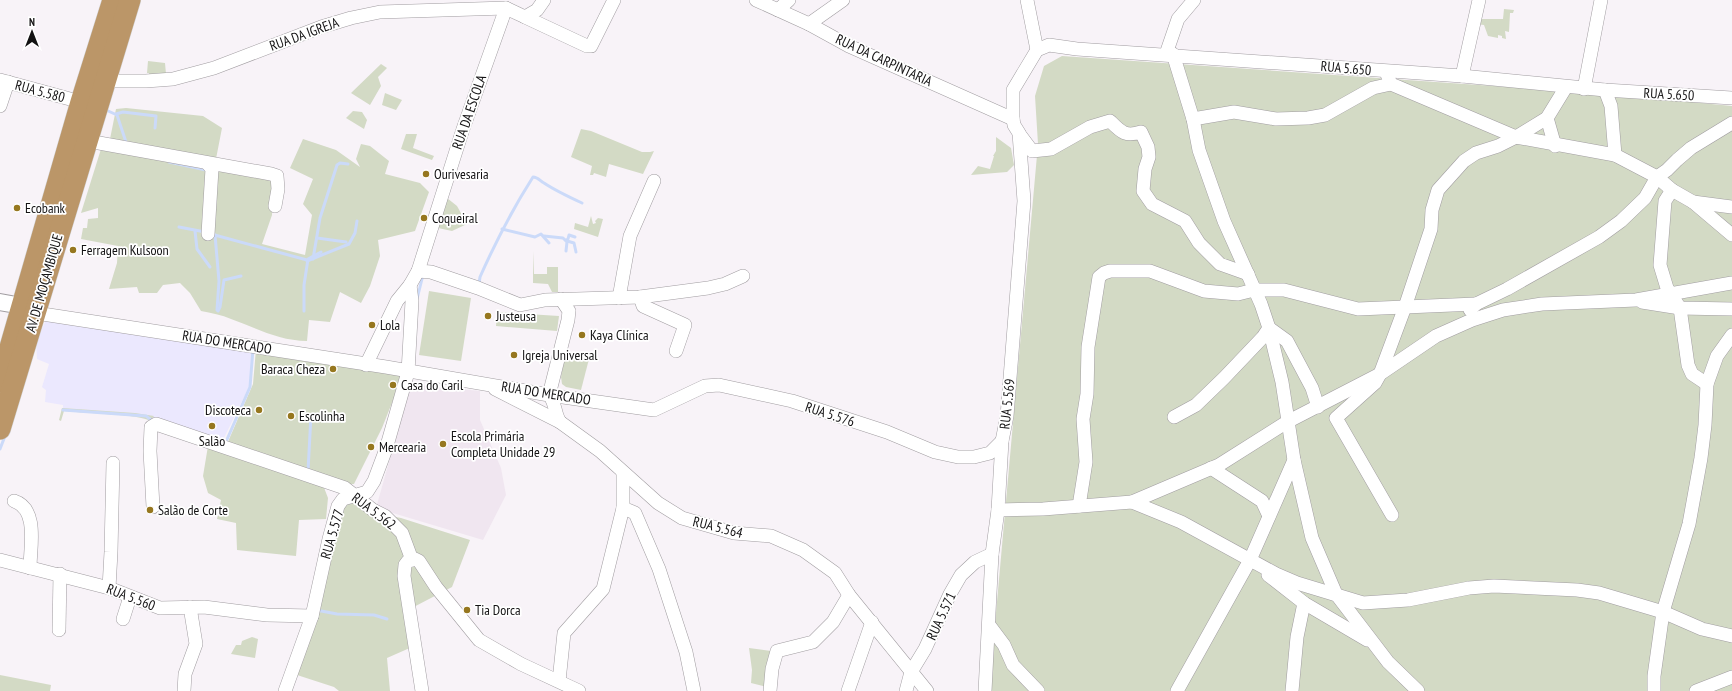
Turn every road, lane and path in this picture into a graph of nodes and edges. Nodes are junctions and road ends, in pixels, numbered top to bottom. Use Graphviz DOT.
graph roads {
  1 [pos="113,0"];
  2 [pos="130,0"];
  3 [pos="544,0"];
  4 [pos="614,0"];
  5 [pos="756,0"];
  6 [pos="789,0"];
  7 [pos="842,0"];
  8 [pos="1027,0"];
  9 [pos="1194,0"];
  10 [pos="1479,0"];
  11 [pos="1601,0"];
  12 [pos="506,8"];
  13 [pos="778,10"];
  14 [pos="525,17"];
  15 [pos="809,24"];
  16 [pos="1038,50"];
  17 [pos="1169,54"];
  18 [pos="1386,72"];
  19 [pos="1462,76"];
  20 [pos="4,81"];
  21 [pos="106,81"];
  22 [pos="1391,84"];
  23 [pos="1566,87"];
  24 [pos="1584,89"];
  25 [pos="1605,90"];
  26 [pos="1732,98"];
  27 [pos="81,102"];
  28 [pos="0,106"];
  29 [pos="1547,118"];
  30 [pos="1013,119"];
  31 [pos="1193,119"];
  32 [pos="1732,123"];
  33 [pos="1019,133"];
  34 [pos="1516,137"];
  35 [pos="88,141"];
  36 [pos="1555,146"];
  37 [pos="1615,155"];
  38 [pos="207,163"];
  39 [pos="1657,177"];
  40 [pos="654,181"];
  41 [pos="1672,190"];
  42 [pos="1693,202"];
  43 [pos="275,206"];
  44 [pos="1732,207"];
  45 [pos="208,234"];
  46 [pos="1732,235"];
  47 [pos="418,271"];
  48 [pos="1248,274"];
  49 [pos="743,276"];
  50 [pos="1732,284"];
  51 [pos="410,285"];
  52 [pos="1254,290"];
  53 [pos="1670,294"];
  54 [pos="640,297"];
  55 [pos="619,298"];
  56 [pos="562,299"];
  57 [pos="1636,300"];
  58 [pos="0,302"];
  59 [pos="1476,304"];
  60 [pos="1405,307"];
  61 [pos="1680,308"];
  62 [pos="1732,309"];
  63 [pos="29,310"];
  64 [pos="1269,328"];
  65 [pos="1451,329"];
  66 [pos="1732,335"];
  67 [pos="676,351"];
  68 [pos="366,365"];
  69 [pos="408,372"];
  70 [pos="1380,374"];
  71 [pos="0,382"];
  72 [pos="484,384"];
  73 [pos="1707,384"];
  74 [pos="549,395"];
  75 [pos="1318,407"];
  76 [pos="654,410"];
  77 [pos="1174,417"];
  78 [pos="560,422"];
  79 [pos="1287,422"];
  80 [pos="0,429"];
  81 [pos="1002,441"];
  82 [pos="1294,460"];
  83 [pos="113,463"];
  84 [pos="1211,468"];
  85 [pos="623,473"];
  86 [pos="354,496"];
  87 [pos="14,501"];
  88 [pos="1132,502"];
  89 [pos="1079,506"];
  90 [pos="153,507"];
  91 [pos="623,508"];
  92 [pos="998,510"];
  93 [pos="1392,515"];
  94 [pos="1269,516"];
  95 [pos="992,554"];
  96 [pos="0,560"];
  97 [pos="412,560"];
  98 [pos="1250,560"];
  99 [pos="30,568"];
  100 [pos="60,574"];
  101 [pos="108,588"];
  102 [pos="1336,594"];
  103 [pos="849,595"];
  104 [pos="130,597"];
  105 [pos="1304,603"];
  106 [pos="190,607"];
  107 [pos="1663,612"];
  108 [pos="312,616"];
  109 [pos="123,619"];
  110 [pos="872,622"];
  111 [pos="989,625"];
  112 [pos="58,630"];
  113 [pos="1732,636"];
  114 [pos="1373,644"];
  115 [pos="911,672"];
  116 [pos="1654,676"];
  117 [pos="1732,677"];
  118 [pos="563,686"];
  119 [pos="184,691"];
  120 [pos="285,691"];
  121 [pos="422,691"];
  122 [pos="579,691"];
  123 [pos="694,691"];
  124 [pos="770,691"];
  125 [pos="848,691"];
  126 [pos="906,691"];
  127 [pos="927,691"];
  128 [pos="985,691"];
  129 [pos="1038,691"];
  130 [pos="1177,691"];
  131 [pos="1292,691"];
  132 [pos="1418,691"];
  133 [pos="1646,691"];
  134 [pos="1654,691"];
  135 [pos="1696,691"];
  1 -- 27 [label="highway, AV. DE MOÇAMBIQUE"];
  2 -- 21 [label="highway, AV. DE MOÇAMBIQUE"];
  3 -- 14 [label="street"];
  4 -- 14 [label="street"];
  5 -- 13 [label="street, RUA DA CARPINTARIA"];
  6 -- 13 [label="street"];
  7 -- 15 [label="street"];
  8 -- 16 [label="street"];
  9 -- 17 [label="street"];
  10 -- 19 [label="street"];
  11 -- 24 [label="street"];
  12 -- 14 [label="street"];
  12 -- 21 [label="street, RUA DA IGREJA"];
  12 -- 47 [label="street, RUA DA ESCOLA"];
  13 -- 15 [label="street, RUA DA CARPINTARIA"];
  15 -- 30 [label="street, RUA DA CARPINTARIA"];
  16 -- 17 [label="street, RUA 5.650"];
  16 -- 30 [label="street"];
  17 -- 18 [label="street, RUA 5.650"];
  17 -- 31 [label="street"];
  18 -- 19 [label="street, RUA 5.650"];
  18 -- 22 [label="street"];
  19 -- 23 [label="street, RUA 5.650"];
  20 -- 27 [label="street, RUA 5.580"];
  20 -- 28 [label="street"];
  21 -- 35 [label="highway, AV. DE MOÇAMBIQUE"];
  22 -- 31 [label="street"];
  22 -- 34 [label="street"];
  23 -- 24 [label="street, RUA 5.650"];
  23 -- 29 [label="street"];
  24 -- 25 [label="street, RUA 5.650"];
  25 -- 26 [label="street, RUA 5.650"];
  25 -- 37 [label="street"];
  27 -- 63 [label="highway, AV. DE MOÇAMBIQUE"];
  29 -- 34 [label="street"];
  29 -- 36 [label="street"];
  30 -- 33 [label="street, RUA 5.569"];
  31 -- 48 [label="street"];
  32 -- 39 [label="street"];
  33 -- 48 [label="street"];
  33 -- 81 [label="street, RUA 5.569"];
  34 -- 36 [label="street"];
  34 -- 60 [label="street"];
  35 -- 38 [label="street"];
  35 -- 63 [label="highway, AV. DE MOÇAMBIQUE"];
  36 -- 37 [label="street"];
  37 -- 39 [label="street"];
  38 -- 43 [label="street"];
  38 -- 45 [label="street"];
  39 -- 41 [label="street"];
  39 -- 59 [label="street"];
  40 -- 55 [label="street"];
  41 -- 42 [label="street"];
  41 -- 53 [label="street"];
  42 -- 44 [label="street"];
  42 -- 46 [label="street"];
  47 -- 51 [label="street, RUA DA ESCOLA"];
  47 -- 56 [label="street"];
  48 -- 52 [label="street"];
  49 -- 54 [label="street"];
  50 -- 53 [label="street"];
  51 -- 68 [label="street, RUA DA ESCOLA"];
  51 -- 69 [label="street, RUA 5.577"];
  52 -- 60 [label="street"];
  52 -- 64 [label="street"];
  52 -- 89 [label="street"];
  53 -- 57 [label="street"];
  53 -- 61 [label="street"];
  54 -- 55 [label="street"];
  54 -- 67 [label="street"];
  55 -- 56 [label="street"];
  56 -- 74 [label="street"];
  57 -- 61 [label="street"];
  57 -- 65 [label="street"];
  58 -- 63 [label="street"];
  59 -- 60 [label="street"];
  59 -- 65 [label="street"];
  60 -- 70 [label="street"];
  61 -- 62 [label="street"];
  61 -- 73 [label="street"];
  63 -- 68 [label="street, RUA DO MERCADO"];
  63 -- 71 [label="highway, AV. DE MOÇAMBIQUE"];
  63 -- 80 [label="highway, AV. DE MOÇAMBIQUE"];
  64 -- 75 [label="street"];
  64 -- 77 [label="street"];
  64 -- 79 [label="street"];
  65 -- 70 [label="street"];
  66 -- 73 [label="street"];
  68 -- 69 [label="street, RUA DO MERCADO"];
  69 -- 72 [label="street, RUA DO MERCADO"];
  69 -- 86 [label="street, RUA 5.577"];
  70 -- 75 [label="street"];
  70 -- 93 [label="street"];
  72 -- 74 [label="street, RUA DO MERCADO"];
  72 -- 78 [label="street, RUA 5.564"];
  73 -- 107 [label="street"];
  74 -- 76 [label="street, RUA DO MERCADO"];
  74 -- 78 [label="street"];
  75 -- 79 [label="street"];
  76 -- 81 [label="street, RUA 5.576"];
  78 -- 85 [label="street, RUA 5.564"];
  79 -- 82 [label="street"];
  79 -- 84 [label="street"];
  81 -- 92 [label="street, RUA 5.569"];
  82 -- 94 [label="street"];
  82 -- 102 [label="street"];
  83 -- 101 [label="street"];
  84 -- 88 [label="street"];
  84 -- 94 [label="street"];
  85 -- 91 [label="street"];
  85 -- 103 [label="street, RUA 5.564"];
  86 -- 90 [label="street, RUA 5.562"];
  86 -- 97 [label="street, RUA 5.562"];
  86 -- 108 [label="street, RUA 5.577"];
  87 -- 99 [label="street"];
  88 -- 89 [label="street"];
  88 -- 98 [label="street"];
  89 -- 92 [label="street"];
  91 -- 118 [label="street"];
  91 -- 123 [label="street"];
  92 -- 95 [label="street, RUA 5.569"];
  94 -- 98 [label="street"];
  95 -- 111 [label="street, RUA 5.569"];
  95 -- 115 [label="street, RUA 5.571"];
  96 -- 99 [label="street, RUA 5.560"];
  97 -- 118 [label="street"];
  97 -- 121 [label="street"];
  98 -- 102 [label="street"];
  98 -- 105 [label="street"];
  98 -- 130 [label="street"];
  99 -- 100 [label="street, RUA 5.560"];
  100 -- 101 [label="street, RUA 5.560"];
  100 -- 112 [label="street"];
  101 -- 104 [label="street, RUA 5.560"];
  102 -- 107 [label="street"];
  102 -- 114 [label="street"];
  103 -- 110 [label="street, RUA 5.564"];
  103 -- 124 [label="street"];
  104 -- 106 [label="street, RUA 5.560"];
  104 -- 109 [label="street"];
  105 -- 114 [label="street"];
  105 -- 131 [label="street"];
  106 -- 108 [label="street, RUA 5.560"];
  106 -- 119 [label="street"];
  107 -- 113 [label="street"];
  107 -- 116 [label="street"];
  108 -- 120 [label="street, RUA 5.577"];
  110 -- 115 [label="street, RUA 5.564"];
  110 -- 125 [label="street"];
  111 -- 128 [label="street, RUA 5.569"];
  111 -- 129 [label="street"];
  114 -- 132 [label="street"];
  115 -- 126 [label="street, RUA 5.571"];
  115 -- 127 [label="street, RUA 5.564"];
  116 -- 133 [label="street"];
  116 -- 134 [label="street"];
  117 -- 135 [label="street"];
  118 -- 122 [label="street"];
}
